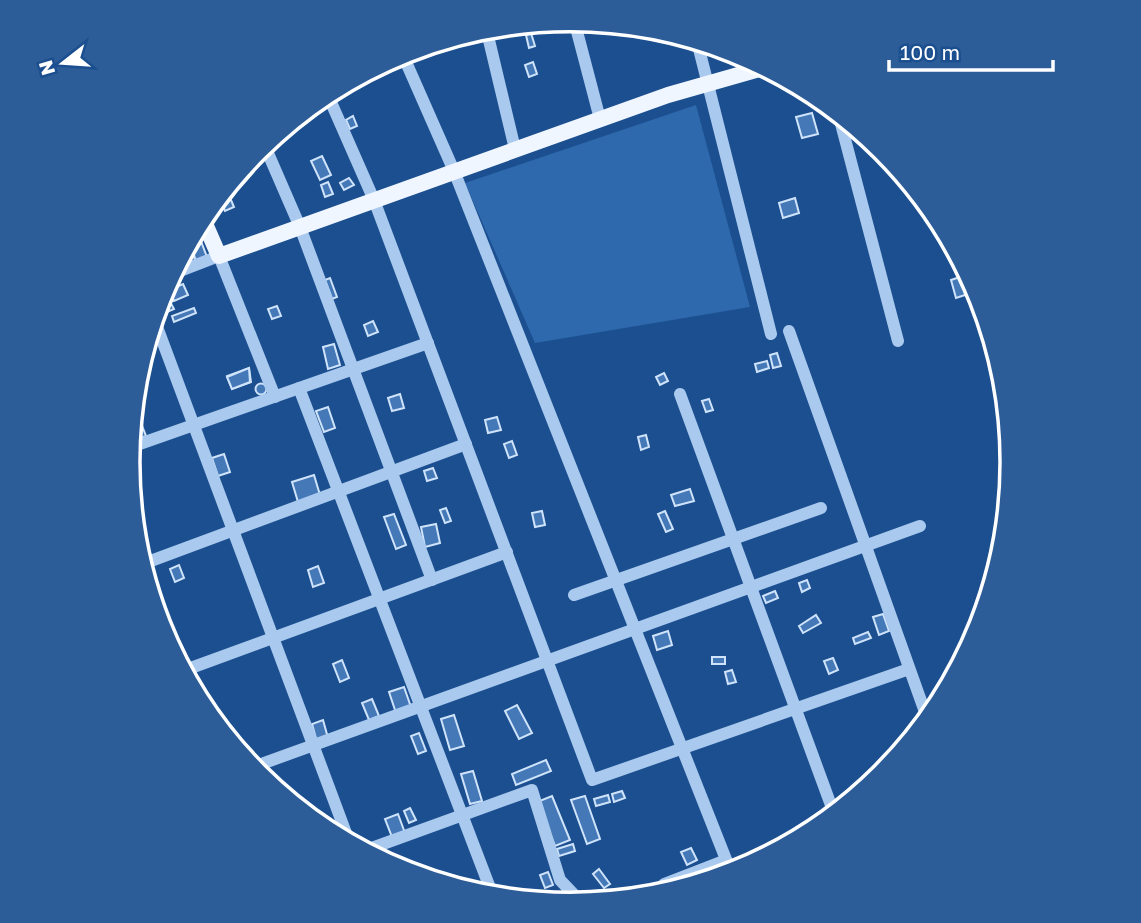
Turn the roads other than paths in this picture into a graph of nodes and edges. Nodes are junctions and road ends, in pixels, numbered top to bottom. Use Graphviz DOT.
graph roads {
  1 [pos="577,32"];
  2 [pos="489,40"];
  3 [pos="700,51"];
  4 [pos="406,64"];
  5 [pos="751,71"];
  6 [pos="708,83"];
  7 [pos="332,104"];
  8 [pos="600,119"];
  9 [pos="842,128"];
  10 [pos="515,149"];
  11 [pos="269,155"];
  12 [pos="454,171"];
  13 [pos="374,200"];
  14 [pos="300,227"];
  15 [pos="208,231"];
  16 [pos="219,256"];
  17 [pos="186,269"];
  18 [pos="789,331"];
  19 [pos="160,334"];
  20 [pos="771,334"];
  21 [pos="898,341"];
  22 [pos="428,343"];
  23 [pos="353,369"];
  24 [pos="299,388"];
  25 [pos="680,394"];
  26 [pos="275,397"];
  27 [pos="194,425"];
  28 [pos="141,444"];
  29 [pos="466,444"];
  30 [pos="391,472"];
  31 [pos="339,492"];
  32 [pos="821,508"];
  33 [pos="920,526"];
  34 [pos="233,531"];
  35 [pos="733,539"];
  36 [pos="865,545"];
  37 [pos="506,552"];
  38 [pos="152,560"];
  39 [pos="432,580"];
  40 [pos="616,580"];
  41 [pos="751,587"];
  42 [pos="574,595"];
  43 [pos="380,599"];
  44 [pos="635,628"];
  45 [pos="273,638"];
  46 [pos="547,660"];
  47 [pos="193,667"];
  48 [pos="909,669"];
  49 [pos="421,706"];
  50 [pos="923,707"];
  51 [pos="796,709"];
  52 [pos="313,745"];
  53 [pos="682,749"];
  54 [pos="263,763"];
  55 [pos="831,804"];
  56 [pos="462,815"];
  57 [pos="344,827"];
  58 [pos="378,846"];
  59 [pos="727,862"];
  60 [pos="488,883"];
  61 [pos="572,892"];
  1 -- 8 [label="street"];
  2 -- 10 [label="street"];
  3 -- 6 [label="street"];
  4 -- 12 [label="street"];
  5 -- 6 [label="main road"];
  6 -- 8 [label="main road"];
  6 -- 20 [label="street"];
  7 -- 13 [label="street"];
  8 -- 10 [label="main road"];
  9 -- 21 [label="street"];
  10 -- 12 [label="main road"];
  11 -- 14 [label="street"];
  12 -- 13 [label="main road"];
  12 -- 40 [label="street"];
  13 -- 14 [label="main road"];
  13 -- 22 [label="street"];
  14 -- 16 [label="main road"];
  14 -- 23 [label="street"];
  15 -- 16 [label="main road"];
  16 -- 17 [label="street"];
  16 -- 26 [label="street"];
  18 -- 36 [label="street"];
  19 -- 27 [label="street"];
  22 -- 23 [label="street"];
  22 -- 29 [label="street"];
  23 -- 24 [label="street"];
  23 -- 30 [label="street"];
  24 -- 26 [label="street"];
  24 -- 31 [label="street"];
  25 -- 35 [label="street"];
  26 -- 27 [label="street"];
  27 -- 28 [label="street"];
  27 -- 34 [label="street"];
  29 -- 30 [label="street"];
  29 -- 37 [label="street"];
  30 -- 31 [label="street"];
  30 -- 39 [label="street"];
  31 -- 34 [label="street"];
  31 -- 43 [label="street"];
  32 -- 35 [label="street"];
  33 -- 36 [label="street"];
  34 -- 38 [label="street"];
  34 -- 45 [label="street"];
  35 -- 40 [label="street"];
  35 -- 41 [label="street"];
  36 -- 41 [label="street"];
  36 -- 48 [label="street"];
  37 -- 39 [label="street"];
  37 -- 46 [label="street"];
  39 -- 43 [label="street"];
  40 -- 42 [label="street"];
  40 -- 44 [label="street"];
  41 -- 44 [label="street"];
  41 -- 51 [label="street"];
  43 -- 45 [label="street"];
  43 -- 49 [label="street"];
  44 -- 46 [label="street"];
  44 -- 53 [label="street"];
  45 -- 47 [label="street"];
  45 -- 52 [label="street"];
  46 -- 49 [label="street"];
  46 -- 53 [label="street"];
  48 -- 50 [label="street"];
  48 -- 51 [label="street"];
  49 -- 52 [label="street"];
  49 -- 56 [label="street"];
  51 -- 53 [label="street"];
  51 -- 55 [label="street"];
  52 -- 54 [label="street"];
  52 -- 57 [label="street"];
  53 -- 59 [label="street"];
  56 -- 58 [label="street"];
  56 -- 60 [label="street"];
  56 -- 61 [label="street"];
}
